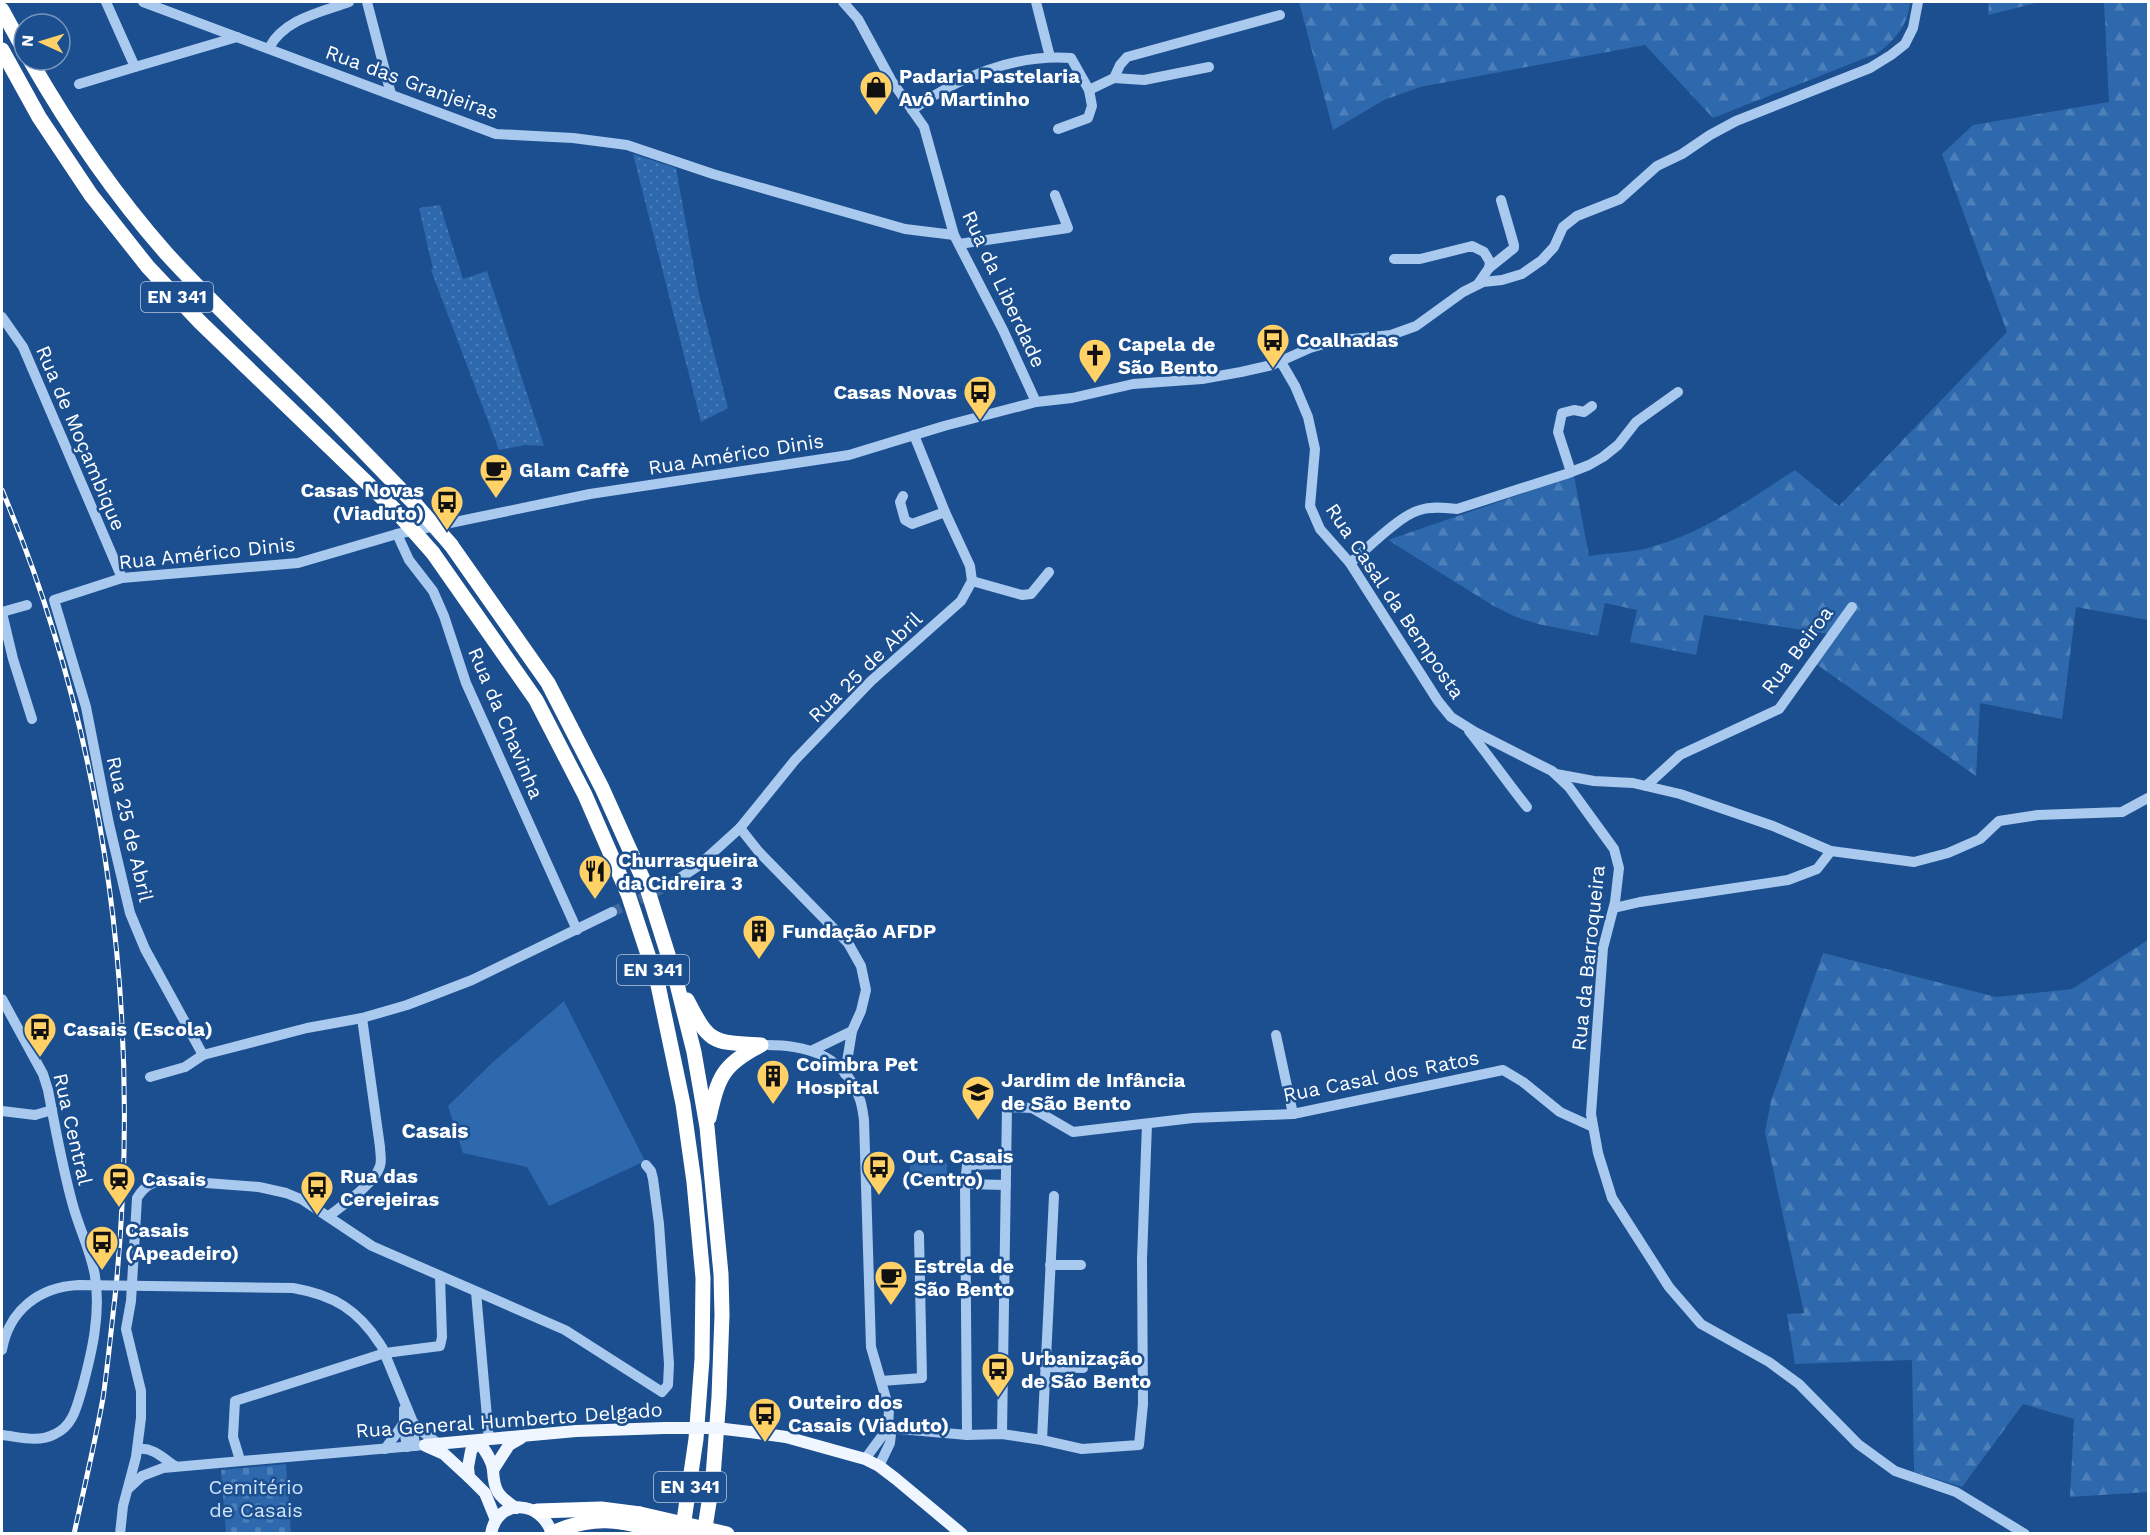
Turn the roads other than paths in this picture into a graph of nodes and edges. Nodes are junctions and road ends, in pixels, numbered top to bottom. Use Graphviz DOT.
graph roads {
  1 [pos="106,2"];
  2 [pos="143,2"];
  3 [pos="349,2"];
  4 [pos="367,2"];
  5 [pos="843,2"];
  6 [pos="1036,2"];
  7 [pos="1918,2"];
  8 [pos="2,10"];
  9 [pos="1280,15"];
  10 [pos="12,28"];
  11 [pos="237,37"];
  12 [pos="269,48"];
  13 [pos="2,50"];
  14 [pos="1050,57"];
  15 [pos="135,67"];
  16 [pos="1209,67"];
  17 [pos="37,72"];
  18 [pos="1114,78"];
  19 [pos="79,84"];
  20 [pos="1089,90"];
  21 [pos="392,94"];
  22 [pos="912,110"];
  23 [pos="1058,129"];
  24 [pos="1055,195"];
  25 [pos="1500,200"];
  26 [pos="957,239"];
  27 [pos="1394,259"];
  28 [pos="1489,268"];
  29 [pos="1478,284"];
  30 [pos="2,317"];
  31 [pos="1281,362"];
  32 [pos="1678,392"];
  33 [pos="1036,402"];
  34 [pos="1592,406"];
  35 [pos="914,435"];
  36 [pos="1571,472"];
  37 [pos="903,495"];
  38 [pos="945,512"];
  39 [pos="397,534"];
  40 [pos="1350,563"];
  41 [pos="1049,572"];
  42 [pos="122,578"];
  43 [pos="972,581"];
  44 [pos="54,600"];
  45 [pos="27,605"];
  46 [pos="1852,607"];
  47 [pos="2,613"];
  48 [pos="32,719"];
  49 [pos="1462,724"];
  50 [pos="1554,773"];
  51 [pos="1646,786"];
  52 [pos="2148,798"];
  53 [pos="1527,807"];
  54 [pos="740,828"];
  55 [pos="1831,850"];
  56 [pos="668,886"];
  57 [pos="1614,908"];
  58 [pos="612,912"];
  59 [pos="577,930"];
  60 [pos="676,980"];
  61 [pos="2,999"];
  62 [pos="362,1018"];
  63 [pos="852,1031"];
  64 [pos="1276,1035"];
  65 [pos="833,1041"];
  66 [pos="761,1045"];
  67 [pos="813,1050"];
  68 [pos="849,1052"];
  69 [pos="203,1055"];
  70 [pos="845,1074"];
  71 [pos="150,1077"];
  72 [pos="52,1110"];
  73 [pos="2,1111"];
  74 [pos="1293,1114"];
  75 [pos="1147,1124"];
  76 [pos="707,1127"];
  77 [pos="1593,1127"];
  78 [pos="1006,1164"];
  79 [pos="646,1165"];
  80 [pos="965,1184"];
  81 [pos="1006,1185"];
  82 [pos="1054,1196"];
  83 [pos="329,1216"];
  84 [pos="919,1235"];
  85 [pos="1050,1265"];
  86 [pos="1081,1265"];
  87 [pos="440,1276"];
  88 [pos="476,1292"];
  89 [pos="382,1349"];
  90 [pos="2,1350"];
  91 [pos="1045,1367"];
  92 [pos="1083,1368"];
  93 [pos="881,1381"];
  94 [pos="408,1422"];
  95 [pos="2,1427"];
  96 [pos="888,1428"];
  97 [pos="1002,1434"];
  98 [pos="967,1435"];
  99 [pos="6,1436"];
  100 [pos="522,1437"];
  101 [pos="483,1440"];
  102 [pos="1042,1440"];
  103 [pos="439,1444"];
  104 [pos="416,1446"];
  105 [pos="385,1449"];
  106 [pos="137,1453"];
  107 [pos="865,1459"];
  108 [pos="240,1460"];
  109 [pos="175,1466"];
  110 [pos="879,1466"];
  111 [pos="163,1468"];
  112 [pos="493,1470"];
  113 [pos="469,1477"];
  114 [pos="127,1490"];
  115 [pos="516,1508"];
  116 [pos="537,1511"];
  117 [pos="496,1520"];
  118 [pos="640,1520"];
  119 [pos="120,1533"];
  120 [pos="491,1533"];
  121 [pos="552,1533"];
  122 [pos="675,1533"];
  123 [pos="682,1533"];
  124 [pos="704,1533"];
  125 [pos="728,1533"];
  126 [pos="962,1533"];
  127 [pos="2025,1533"];
  1 -- 15 [label="street"];
  2 -- 11 [label="street, Rua das Granjeiras"];
  3 -- 12 [label="street"];
  4 -- 21 [label="street"];
  5 -- 22 [label="street, Rua da Liberdade"];
  6 -- 14 [label="street"];
  7 -- 29 [label="street"];
  8 -- 10 [label="highway"];
  9 -- 18 [label="street"];
  11 -- 12 [label="street, Rua das Granjeiras"];
  11 -- 15 [label="street"];
  12 -- 21 [label="street, Rua das Granjeiras"];
  13 -- 123 [label="highway, EN 341, bridge"];
  14 -- 20 [label="street"];
  14 -- 22 [label="street"];
  15 -- 19 [label="street"];
  16 -- 18 [label="street"];
  17 -- 60 [label="highway, EN 341, bridge"];
  18 -- 20 [label="street"];
  20 -- 23 [label="street"];
  21 -- 26 [label="street, Rua das Granjeiras"];
  22 -- 26 [label="street, Rua da Liberdade"];
  24 -- 26 [label="street, Rua das Granjeiras"];
  25 -- 28 [label="street"];
  26 -- 33 [label="street, Rua da Liberdade"];
  27 -- 28 [label="street"];
  28 -- 29 [label="street"];
  29 -- 31 [label="street, Rua Américo Dinis"];
  30 -- 42 [label="street, Rua de Moçambique"];
  31 -- 33 [label="street, Rua Américo Dinis"];
  31 -- 40 [label="street, Rua Casal da Bemposta"];
  32 -- 36 [label="street"];
  33 -- 35 [label="street, Rua Américo Dinis"];
  34 -- 36 [label="street"];
  35 -- 38 [label="street"];
  35 -- 39 [label="street, Rua Américo Dinis"];
  36 -- 40 [label="street"];
  37 -- 38 [label="street"];
  38 -- 43 [label="street"];
  39 -- 42 [label="street, Rua Américo Dinis"];
  39 -- 59 [label="street, Rua da Chavinha"];
  40 -- 49 [label="street, Rua Casal da Bemposta"];
  41 -- 43 [label="street"];
  42 -- 44 [label="street, Rua Américo Dinis"];
  43 -- 54 [label="street, Rua 25 de Abril"];
  44 -- 69 [label="street, Rua 25 de Abril"];
  45 -- 47 [label="street"];
  46 -- 51 [label="street, Rua Beiroa"];
  47 -- 48 [label="street"];
  49 -- 50 [label="street, Rua Casal da Bemposta"];
  49 -- 53 [label="street"];
  50 -- 51 [label="street"];
  50 -- 57 [label="street, Rua da Barroqueira"];
  51 -- 55 [label="street"];
  52 -- 55 [label="street"];
  54 -- 56 [label="street, Rua 25 de Abril"];
  54 -- 63 [label="street"];
  55 -- 57 [label="street"];
  57 -- 77 [label="street, Rua da Barroqueira"];
  58 -- 59 [label="street"];
  59 -- 62 [label="street"];
  60 -- 66 [label="highway"];
  60 -- 76 [label="highway, EN 341"];
  61 -- 72 [label="street, Rua Central"];
  62 -- 69 [label="street"];
  62 -- 83 [label="street"];
  63 -- 65 [label="street"];
  63 -- 68 [label="street"];
  64 -- 74 [label="street"];
  65 -- 67 [label="street"];
  65 -- 68 [label="street"];
  66 -- 67 [label="street"];
  66 -- 76 [label="highway"];
  67 -- 70 [label="street"];
  68 -- 70 [label="street"];
  69 -- 71 [label="street"];
  70 -- 93 [label="street"];
  72 -- 73 [label="street"];
  72 -- 99 [label="street, Rua Central"];
  74 -- 75 [label="street, Rua Casal dos Ratos"];
  74 -- 77 [label="street, Rua Casal dos Ratos"];
  75 -- 78 [label="street, Rua Casal dos Ratos"];
  75 -- 102 [label="street"];
  76 -- 124 [label="highway, EN 341"];
  77 -- 127 [label="street, Rua da Barroqueira"];
  78 -- 80 [label="street"];
  78 -- 81 [label="street"];
  79 -- 88 [label="street"];
  80 -- 81 [label="street"];
  80 -- 98 [label="street"];
  81 -- 97 [label="street"];
  82 -- 85 [label="street"];
  83 -- 87 [label="street"];
  83 -- 106 [label="street"];
  84 -- 93 [label="street"];
  85 -- 86 [label="street"];
  85 -- 91 [label="street"];
  87 -- 88 [label="street"];
  87 -- 89 [label="street"];
  88 -- 101 [label="street"];
  89 -- 90 [label="street, bridge"];
  89 -- 94 [label="street"];
  89 -- 108 [label="street"];
  91 -- 92 [label="street"];
  91 -- 102 [label="street"];
  93 -- 96 [label="street"];
  94 -- 103 [label="street"];
  94 -- 104 [label="street"];
  94 -- 105 [label="street"];
  95 -- 99 [label="street"];
  96 -- 98 [label="street"];
  96 -- 107 [label="street"];
  96 -- 110 [label="street"];
  97 -- 98 [label="street"];
  97 -- 102 [label="street"];
  100 -- 101 [label="main road, Rua General Humberto Delgado"];
  100 -- 107 [label="main road, Rua General Humberto Delgado, bridge"];
  100 -- 112 [label="main road"];
  101 -- 103 [label="main road, Rua General Humberto Delgado"];
  101 -- 112 [label="main road"];
  101 -- 113 [label="main road"];
  103 -- 104 [label="main road, Rua General Humberto Delgado"];
  104 -- 105 [label="street, Rua General Humberto Delgado"];
  104 -- 113 [label="main road"];
  105 -- 108 [label="street, Rua General Humberto Delgado"];
  106 -- 109 [label="street"];
  106 -- 111 [label="street"];
  106 -- 114 [label="street"];
  107 -- 110 [label="main road, Rua General Humberto Delgado"];
  108 -- 109 [label="street, Rua General Humberto Delgado"];
  109 -- 111 [label="street, Rua General Humberto Delgado"];
  110 -- 126 [label="main road, Rua General Humberto Delgado"];
  111 -- 114 [label="street, Rua General Humberto Delgado"];
  112 -- 115 [label="main road"];
  113 -- 117 [label="main road"];
  114 -- 119 [label="street"];
  115 -- 116 [label="main road"];
  115 -- 117 [label="main road"];
  116 -- 118 [label="highway"];
  116 -- 121 [label="main road"];
  117 -- 120 [label="main road"];
  118 -- 121 [label="highway"];
  118 -- 122 [label="highway"];
  118 -- 125 [label="highway, bridge"];
}
